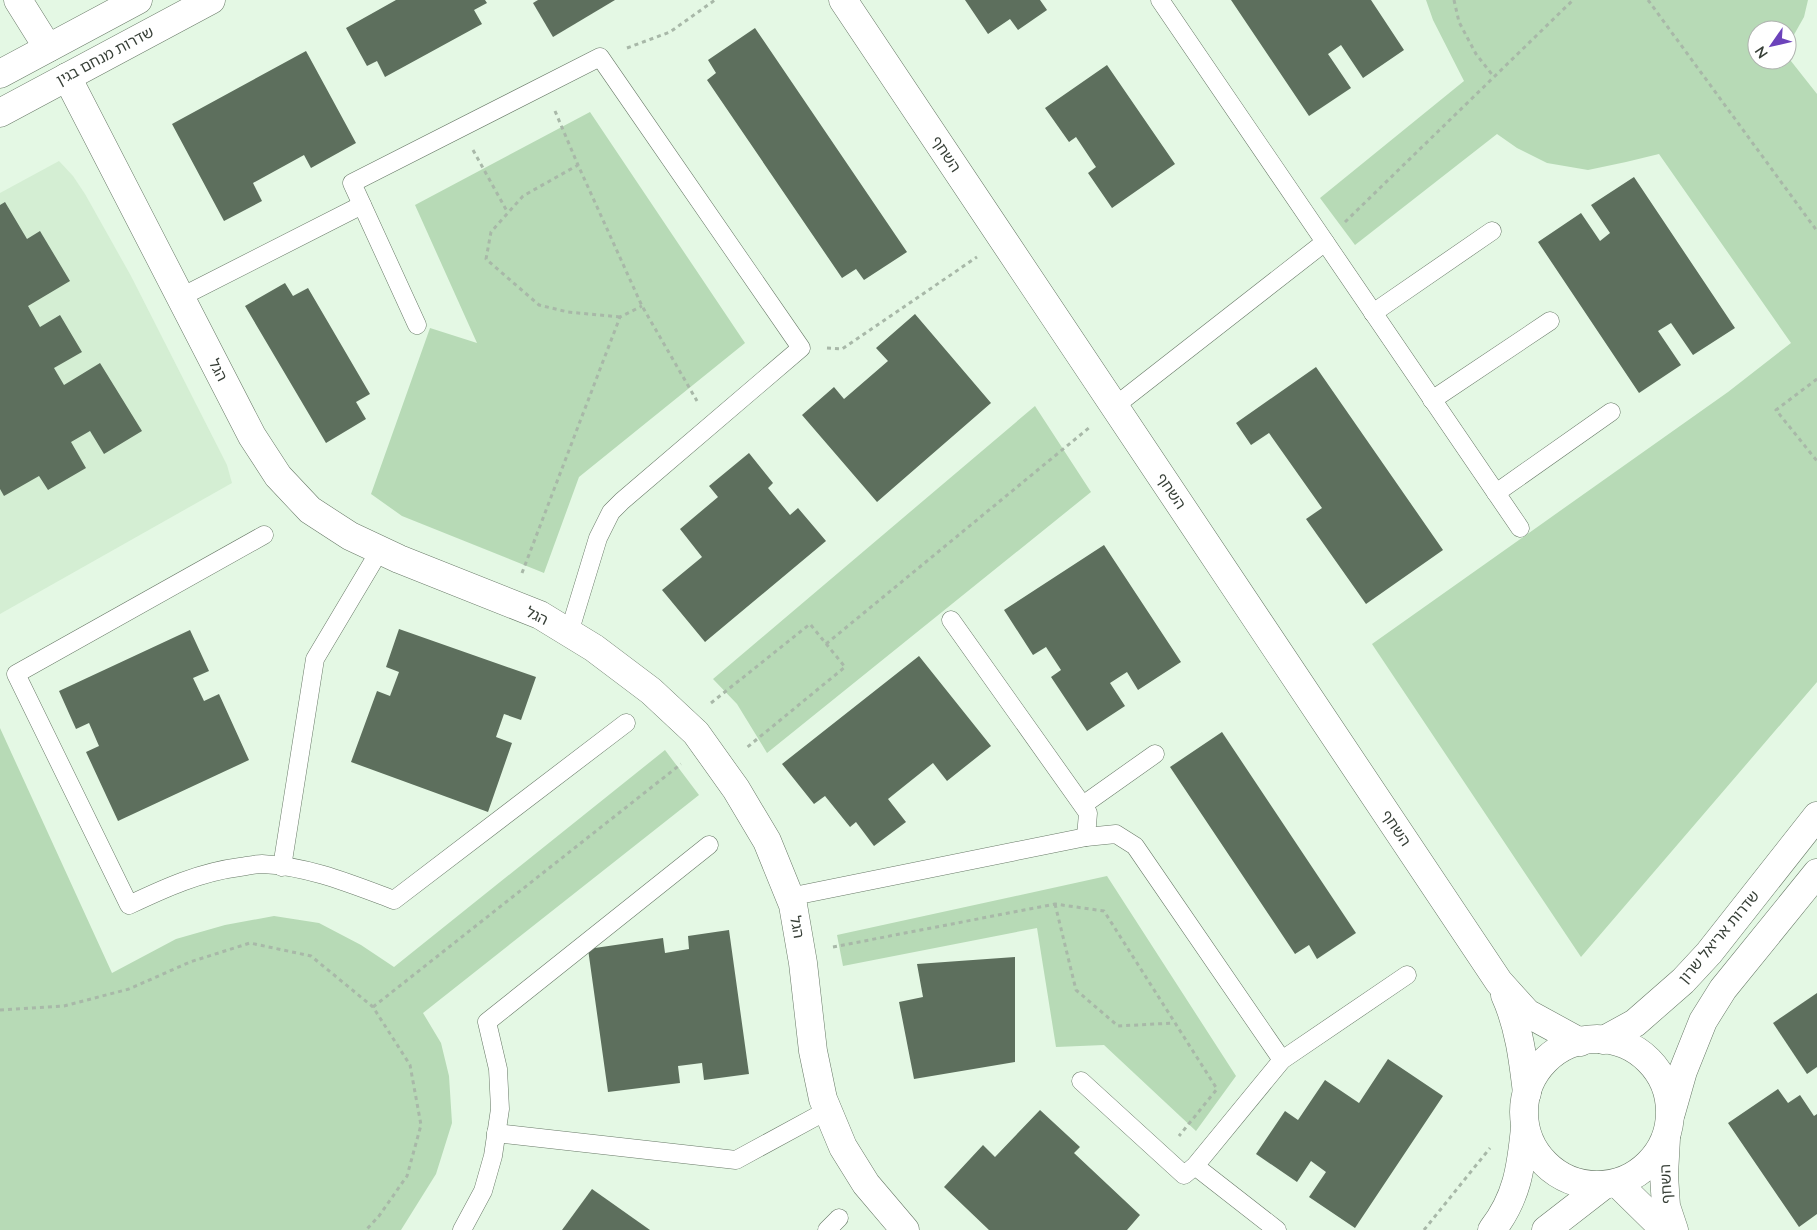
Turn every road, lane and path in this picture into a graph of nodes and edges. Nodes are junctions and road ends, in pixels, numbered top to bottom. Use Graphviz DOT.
graph roads {
  1 [pos="18,0"];
  2 [pos="138,0"];
  3 [pos="211,0"];
  4 [pos="715,0"];
  5 [pos="843,0"];
  6 [pos="1160,0"];
  7 [pos="1454,0"];
  8 [pos="1573,0"];
  9 [pos="1648,0"];
  10 [pos="48,48"];
  11 [pos="600,57"];
  12 [pos="0,74"];
  13 [pos="66,77"];
  14 [pos="1494,77"];
  15 [pos="544,86"];
  16 [pos="0,113"];
  17 [pos="461,128"];
  18 [pos="578,166"];
  19 [pos="362,205"];
  20 [pos="508,213"];
  21 [pos="1817,230"];
  22 [pos="1492,231"];
  23 [pos="1003,239"];
  24 [pos="1325,242"];
  25 [pos="181,298"];
  26 [pos="642,306"];
  27 [pos="1373,313"];
  28 [pos="620,316"];
  29 [pos="1550,321"];
  30 [pos="417,326"];
  31 [pos="801,348"];
  32 [pos="1817,379"];
  33 [pos="1432,400"];
  34 [pos="1115,406"];
  35 [pos="1611,412"];
  36 [pos="711,425"];
  37 [pos="1817,461"];
  38 [pos="1496,493"];
  39 [pos="1520,528"];
  40 [pos="264,535"];
  41 [pos="380,550"];
  42 [pos="510,604"];
  43 [pos="951,620"];
  44 [pos="569,633"];
  45 [pos="826,644"];
  46 [pos="626,722"];
  47 [pos="686,723"];
  48 [pos="705,746"];
  49 [pos="1155,754"];
  50 [pos="722,768"];
  51 [pos="1083,805"];
  52 [pos="1817,816"];
  53 [pos="1086,837"];
  54 [pos="709,845"];
  55 [pos="282,867"];
  56 [pos="1817,873"];
  57 [pos="789,897"];
  58 [pos="1055,904"];
  59 [pos="801,953"];
  60 [pos="1407,975"];
  61 [pos="1499,982"];
  62 [pos="373,1007"];
  63 [pos="0,1010"];
  64 [pos="1175,1023"];
  65 [pos="1592,1041"];
  66 [pos="1282,1060"];
  67 [pos="1081,1081"];
  68 [pos="1528,1093"];
  69 [pos="828,1110"];
  70 [pos="1525,1126"];
  71 [pos="1668,1126"];
  72 [pos="496,1133"];
  73 [pos="1490,1148"];
  74 [pos="1163,1156"];
  75 [pos="1195,1166"];
  76 [pos="1610,1184"];
  77 [pos="366,1230"];
  78 [pos="462,1230"];
  79 [pos="905,1230"];
  80 [pos="1277,1230"];
  81 [pos="1424,1230"];
  82 [pos="1492,1230"];
  83 [pos="1546,1230"];
  84 [pos="1665,1230"];
  85 [pos="1674,1230"];
  1 -- 10 [label="street"];
  2 -- 10 [label="street"];
  3 -- 13 [label="street, שדרות מנחם בגין"];
  4 -- 11 [label="path"];
  5 -- 23 [label="street, השחף"];
  6 -- 24 [label="lane"];
  7 -- 14 [label="path"];
  8 -- 14 [label="path"];
  9 -- 21 [label="path"];
  10 -- 12 [label="street"];
  11 -- 15 [label="lane"];
  11 -- 31 [label="lane"];
  13 -- 16 [label="street, שדרות מנחם בגין"];
  13 -- 25 [label="street, הגל"];
  14 -- 24 [label="path"];
  15 -- 17 [label="lane"];
  15 -- 18 [label="path"];
  17 -- 19 [label="lane"];
  17 -- 20 [label="path"];
  18 -- 20 [label="path"];
  18 -- 26 [label="path"];
  19 -- 25 [label="lane"];
  19 -- 30 [label="lane"];
  20 -- 28 [label="path"];
  22 -- 27 [label="lane"];
  23 -- 31 [label="path"];
  23 -- 34 [label="street, השחף"];
  24 -- 27 [label="lane"];
  24 -- 34 [label="lane"];
  25 -- 41 [label="street, הגל"];
  26 -- 28 [label="path"];
  26 -- 36 [label="path"];
  27 -- 33 [label="lane"];
  28 -- 42 [label="path"];
  29 -- 33 [label="lane"];
  31 -- 36 [label="lane"];
  32 -- 37 [label="path"];
  33 -- 38 [label="lane"];
  34 -- 45 [label="path"];
  34 -- 61 [label="street, השחף"];
  35 -- 38 [label="lane"];
  36 -- 44 [label="lane"];
  38 -- 39 [label="lane"];
  40 -- 55 [label="lane"];
  41 -- 42 [label="street, הגל"];
  41 -- 55 [label="lane"];
  42 -- 44 [label="street, הגל"];
  43 -- 51 [label="lane"];
  44 -- 47 [label="street, הגל"];
  45 -- 47 [label="path"];
  45 -- 50 [label="path"];
  46 -- 55 [label="lane"];
  47 -- 48 [label="street, הגל"];
  48 -- 50 [label="street, הגל"];
  48 -- 62 [label="path"];
  49 -- 51 [label="lane"];
  50 -- 57 [label="street, הגל"];
  51 -- 53 [label="lane"];
  52 -- 65 [label="street, שדרות אריאל שרון"];
  53 -- 57 [label="lane"];
  53 -- 66 [label="lane"];
  54 -- 72 [label="lane"];
  56 -- 71 [label="street"];
  57 -- 59 [label="street, הגל"];
  58 -- 59 [label="path"];
  58 -- 64 [label="path"];
  58 -- 64 [label="path"];
  59 -- 69 [label="street, הגל"];
  60 -- 66 [label="lane"];
  61 -- 65 [label="street, השחף"];
  61 -- 68 [label="street, השחף"];
  62 -- 63 [label="path"];
  62 -- 77 [label="path"];
  64 -- 74 [label="path"];
  65 -- 68 [label="street"];
  65 -- 71 [label="street"];
  66 -- 75 [label="lane"];
  67 -- 74 [label="lane"];
  68 -- 70 [label="street"];
  69 -- 72 [label="lane"];
  69 -- 79 [label="street, הגל"];
  70 -- 76 [label="street"];
  70 -- 82 [label="street"];
  71 -- 76 [label="street"];
  71 -- 85 [label="street, השחף"];
  72 -- 78 [label="lane"];
  73 -- 81 [label="path"];
  74 -- 75 [label="lane"];
  75 -- 80 [label="lane"];
  76 -- 83 [label="street"];
  76 -- 84 [label="street, השחף"];
}
